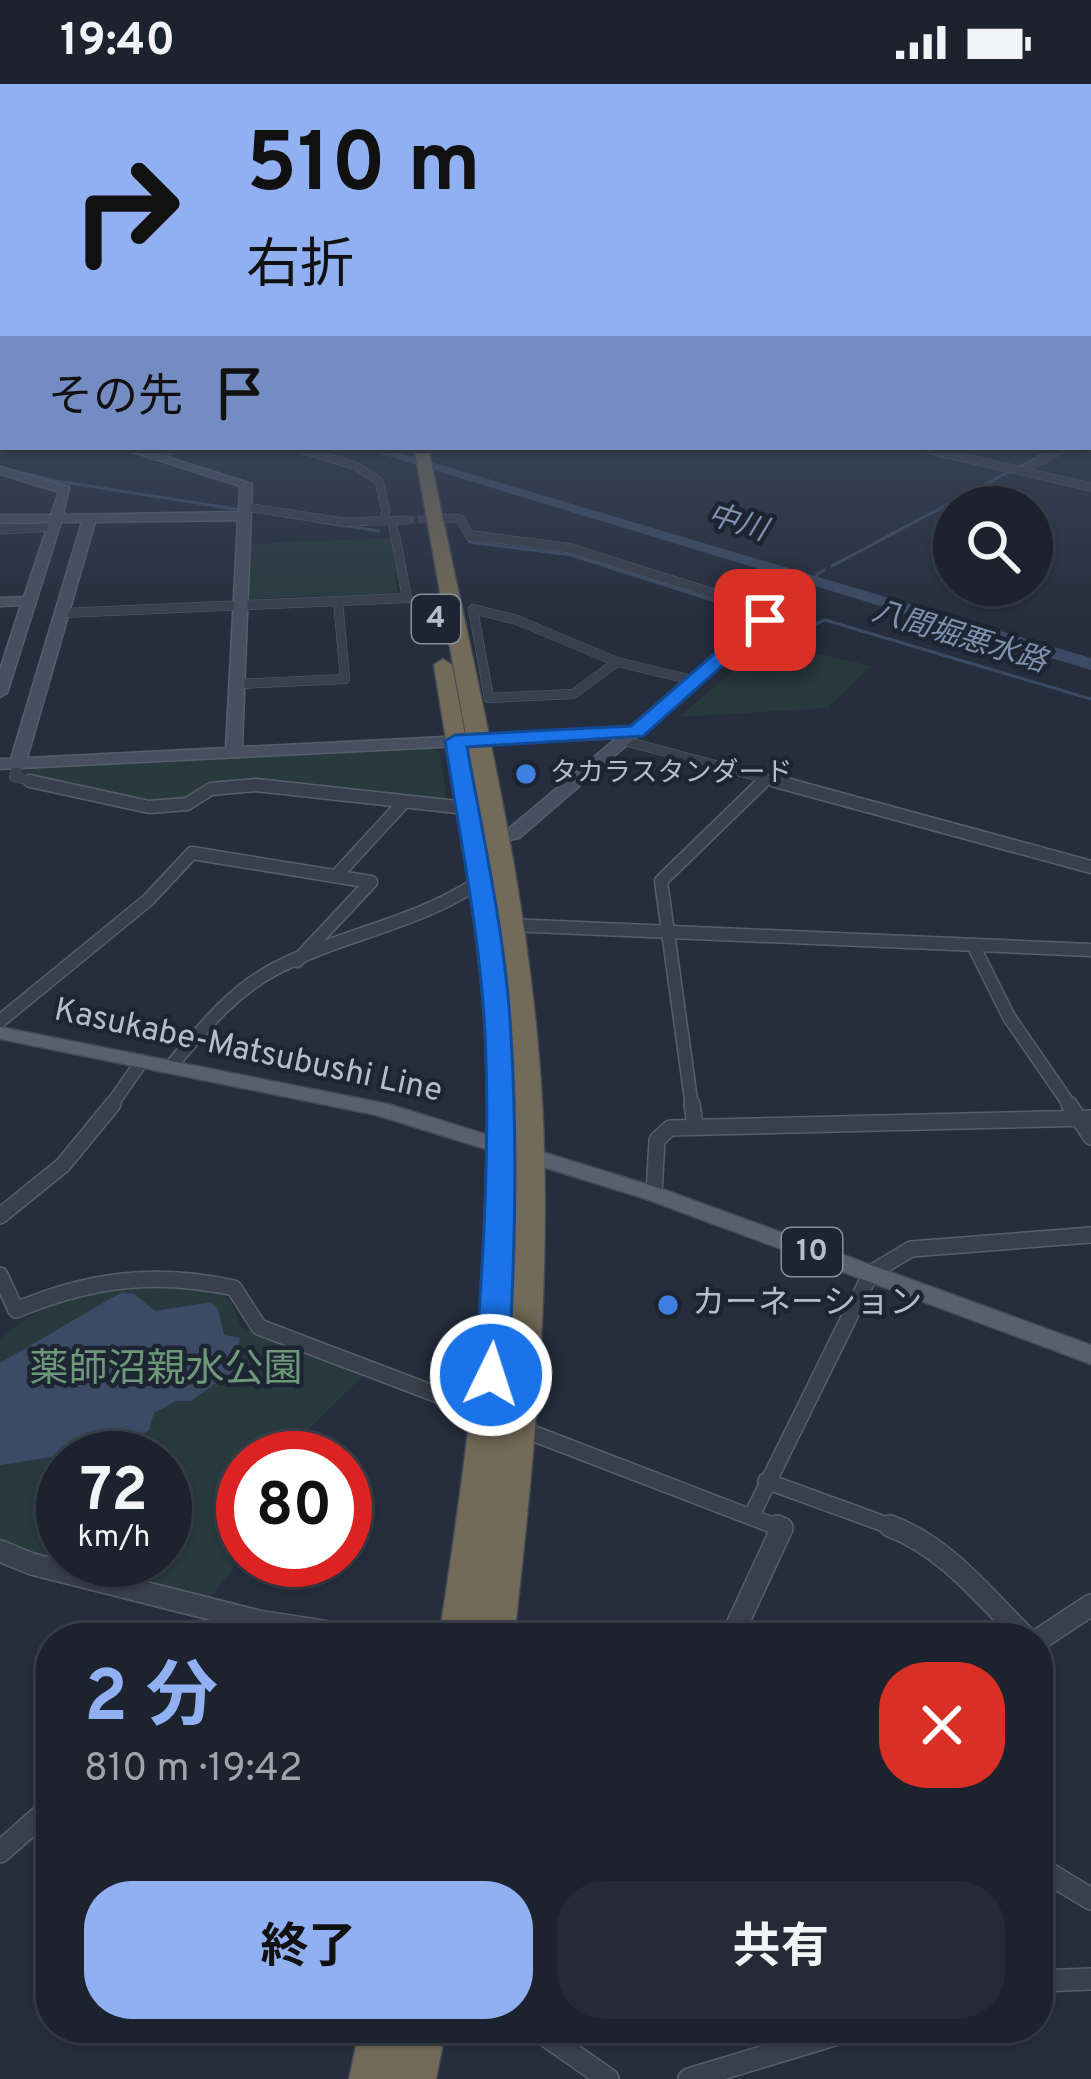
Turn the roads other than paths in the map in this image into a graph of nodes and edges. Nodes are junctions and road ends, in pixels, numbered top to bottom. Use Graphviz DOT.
graph roads {
  1 [pos="133,450"];
  2 [pos="170,450"];
  3 [pos="304,450"];
  4 [pos="410,450"];
  5 [pos="421,450"];
  6 [pos="931,450"];
  7 [pos="1060,450"];
  8 [pos="153,456"];
  9 [pos="0,470"];
  10 [pos="1021,471"];
  11 [pos="1091,487"];
  12 [pos="424,499"];
  13 [pos="246,511"];
  14 [pos="90,516"];
  15 [pos="446,518"];
  16 [pos="0,519"];
  17 [pos="407,520"];
  18 [pos="388,521"];
  19 [pos="55,522"];
  20 [pos="0,530"];
  21 [pos="29,601"];
  22 [pos="338,601"];
  23 [pos="0,602"];
  24 [pos="242,605"];
  25 [pos="64,613"];
  26 [pos="765,619"];
  27 [pos="617,662"];
  28 [pos="697,681"];
  29 [pos="238,684"];
  30 [pos="0,690"];
  31 [pos="630,737"];
  32 [pos="466,741"];
  33 [pos="234,752"];
  34 [pos="9,763"];
  35 [pos="767,779"];
  36 [pos="404,802"];
  37 [pos="466,808"];
  38 [pos="494,838"];
  39 [pos="1091,867"];
  40 [pos="337,874"];
  41 [pos="479,882"];
  42 [pos="509,925"];
  43 [pos="665,930"];
  44 [pos="973,945"];
  45 [pos="1091,950"];
  46 [pos="297,961"];
  47 [pos="0,1021"];
  48 [pos="0,1033"];
  49 [pos="142,1061"];
  50 [pos="171,1066"];
  51 [pos="1085,1118"];
  52 [pos="695,1126"];
  53 [pos="1091,1137"];
  54 [pos="515,1150"];
  55 [pos="654,1194"];
  56 [pos="0,1216"];
  57 [pos="1091,1235"];
  58 [pos="871,1273"];
  59 [pos="0,1275"];
  60 [pos="1091,1355"];
  61 [pos="504,1421"];
  62 [pos="766,1480"];
  63 [pos="752,1515"];
  64 [pos="0,1551"];
  65 [pos="1091,1605"];
  66 [pos="271,1623"];
  67 [pos="461,1623"];
  68 [pos="496,1623"];
  69 [pos="738,1623"];
  70 [pos="1011,1623"];
  71 [pos="1053,1630"];
  72 [pos="36,1820"];
  73 [pos="0,1852"];
  74 [pos="1053,1876"];
  75 [pos="1091,1899"];
  76 [pos="1091,1979"];
  77 [pos="1053,1980"];
  78 [pos="379,2043"];
  79 [pos="420,2043"];
  80 [pos="556,2043"];
  81 [pos="807,2043"];
  82 [pos="371,2079"];
  83 [pos="412,2079"];
  84 [pos="608,2079"];
  85 [pos="688,2079"];
  1 -- 8 [label="street"];
  2 -- 8 [label="street"];
  3 -- 18 [label="street"];
  4 -- 12 [label="highway, 4"];
  5 -- 12 [label="highway, 4"];
  6 -- 10 [label="street"];
  7 -- 10 [label="street"];
  8 -- 13 [label="street"];
  9 -- 19 [label="street"];
  10 -- 11 [label="street"];
  12 -- 32 [label="highway, 4"];
  13 -- 14 [label="street"];
  13 -- 18 [label="street"];
  13 -- 24 [label="street"];
  14 -- 19 [label="street"];
  14 -- 25 [label="street"];
  15 -- 26 [label="street"];
  16 -- 19 [label="street"];
  17 -- 18 [label="street"];
  18 -- 22 [label="street"];
  19 -- 20 [label="street"];
  19 -- 21 [label="street"];
  21 -- 23 [label="street"];
  21 -- 30 [label="street"];
  22 -- 24 [label="street"];
  22 -- 29 [label="street"];
  24 -- 25 [label="street"];
  24 -- 29 [label="street"];
  25 -- 34 [label="street"];
  26 -- 28 [label="street"];
  27 -- 27 [label="street"];
  27 -- 28 [label="street"];
  28 -- 31 [label="street"];
  29 -- 33 [label="street"];
  31 -- 32 [label="street"];
  31 -- 35 [label="street"];
  31 -- 38 [label="street"];
  32 -- 33 [label="street"];
  32 -- 37 [label="highway, 4"];
  32 -- 38 [label="highway, 4"];
  33 -- 34 [label="street"];
  34 -- 36 [label="street"];
  35 -- 39 [label="street"];
  35 -- 43 [label="street"];
  36 -- 37 [label="street"];
  36 -- 40 [label="street"];
  37 -- 41 [label="highway, 4"];
  38 -- 42 [label="highway, 4"];
  40 -- 46 [label="street"];
  40 -- 47 [label="street"];
  41 -- 46 [label="street"];
  41 -- 54 [label="highway, 4"];
  42 -- 43 [label="street"];
  42 -- 54 [label="highway, 4"];
  43 -- 44 [label="street"];
  43 -- 52 [label="street"];
  44 -- 45 [label="street"];
  44 -- 51 [label="street"];
  46 -- 50 [label="street"];
  48 -- 49 [label="main road, Kasukabe-Matsubushi Line / 10"];
  49 -- 50 [label="main road, Kasukabe-Matsubushi Line / 10"];
  49 -- 56 [label="street"];
  50 -- 54 [label="main road, Kasukabe-Matsubushi Line / 10"];
  51 -- 52 [label="street"];
  51 -- 53 [label="street"];
  52 -- 55 [label="street"];
  54 -- 55 [label="main road, Kasukabe-Matsubushi Line / 10"];
  54 -- 61 [label="highway, 4"];
  55 -- 58 [label="main road, Kasukabe-Matsubushi Line / 10"];
  57 -- 58 [label="street"];
  58 -- 60 [label="main road, Kasukabe-Matsubushi Line / 10"];
  58 -- 62 [label="street"];
  59 -- 61 [label="street"];
  61 -- 63 [label="street"];
  61 -- 67 [label="highway, 4"];
  61 -- 68 [label="highway, 4"];
  62 -- 63 [label="street"];
  62 -- 70 [label="street"];
  63 -- 69 [label="street"];
  64 -- 66 [label="street"];
  65 -- 71 [label="street"];
  72 -- 73 [label="street"];
  74 -- 75 [label="street"];
  76 -- 77 [label="street"];
  78 -- 82 [label="highway"];
  79 -- 83 [label="highway"];
  80 -- 84 [label="street"];
  81 -- 85 [label="street"];
}
